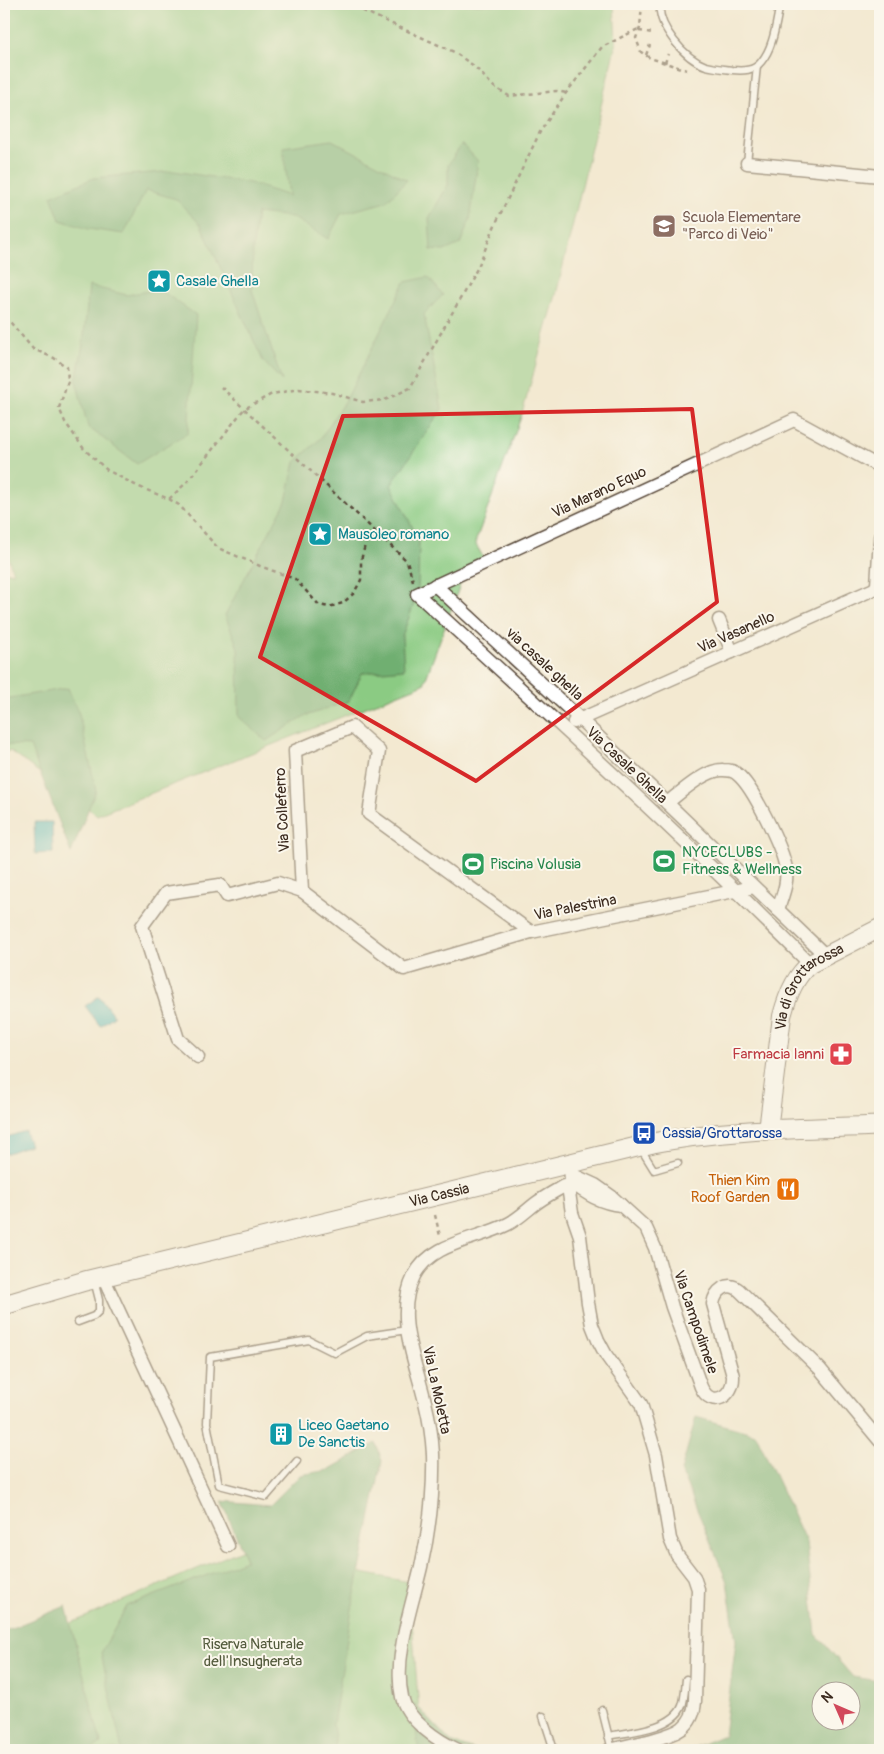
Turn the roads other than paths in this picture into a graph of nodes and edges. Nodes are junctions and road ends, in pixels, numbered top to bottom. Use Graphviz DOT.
graph roads {
  1 [pos="660,4"];
  2 [pos="780,4"];
  3 [pos="757,66"];
  4 [pos="748,163"];
  5 [pos="880,176"];
  6 [pos="880,467"];
  7 [pos="880,538"];
  8 [pos="435,585"];
  9 [pos="417,594"];
  10 [pos="719,620"];
  11 [pos="732,652"];
  12 [pos="580,719"];
  13 [pos="562,727"];
  14 [pos="668,803"];
  15 [pos="754,887"];
  16 [pos="302,891"];
  17 [pos="738,892"];
  18 [pos="778,910"];
  19 [pos="880,928"];
  20 [pos="531,932"];
  21 [pos="826,956"];
  22 [pos="810,964"];
  23 [pos="198,1057"];
  24 [pos="880,1126"];
  25 [pos="768,1130"];
  26 [pos="638,1146"];
  27 [pos="678,1164"];
  28 [pos="569,1180"];
  29 [pos="98,1278"];
  30 [pos="4,1305"];
  31 [pos="78,1322"];
  32 [pos="407,1330"];
  33 [pos="880,1442"];
  34 [pos="297,1461"];
  35 [pos="228,1546"];
  36 [pos="686,1679"];
  37 [pos="602,1710"];
  38 [pos="543,1716"];
  39 [pos="608,1736"];
  40 [pos="458,1750"];
  41 [pos="554,1750"];
  42 [pos="610,1750"];
  1 -- 3 [label="lane"];
  2 -- 3 [label="lane"];
  3 -- 4 [label="lane"];
  4 -- 5 [label="street"];
  6 -- 8 [label="street, Via Marano Equo"];
  7 -- 11 [label="street, Via Vasanello"];
  8 -- 9 [label="street, Via Marano Equo"];
  8 -- 12 [label="street, via casale ghella"];
  9 -- 13 [label="street, Via Casale Ghella"];
  10 -- 11 [label="street"];
  11 -- 12 [label="street, Via Vasanello"];
  12 -- 13 [label="street, Via Vasanello"];
  12 -- 14 [label="street, via casale ghella"];
  13 -- 17 [label="street, Via Casale Ghella"];
  14 -- 15 [label="street, via casale ghella"];
  14 -- 18 [label="street"];
  15 -- 17 [label="street, Via Palestrina"];
  15 -- 18 [label="street, via casale ghella"];
  16 -- 20 [label="street, Via Palestrina"];
  16 -- 20 [label="street, Via Colleferro"];
  16 -- 23 [label="street"];
  17 -- 20 [label="street, Via Palestrina"];
  17 -- 22 [label="street, Via Casale Ghella"];
  18 -- 21 [label="street, via casale ghella"];
  19 -- 21 [label="street, Via di Grottarossa"];
  21 -- 22 [label="street, Via di Grottarossa"];
  22 -- 25 [label="street, Via di Grottarossa"];
  24 -- 25 [label="main road, Via Cassia"];
  25 -- 26 [label="main road, Via Cassia"];
  26 -- 27 [label="lane"];
  26 -- 28 [label="main road, Via Cassia"];
  28 -- 29 [label="main road, Via Cassia"];
  28 -- 32 [label="street, Via La Moletta"];
  28 -- 33 [label="street, Via Campodimele"];
  28 -- 42 [label="street"];
  29 -- 30 [label="main road, Via Cassia"];
  29 -- 31 [label="lane"];
  29 -- 35 [label="street"];
  32 -- 34 [label="lane"];
  32 -- 40 [label="street, Via La Moletta"];
  36 -- 39 [label="lane"];
  37 -- 39 [label="lane"];
  38 -- 41 [label="lane"];
  39 -- 42 [label="lane"];
}
